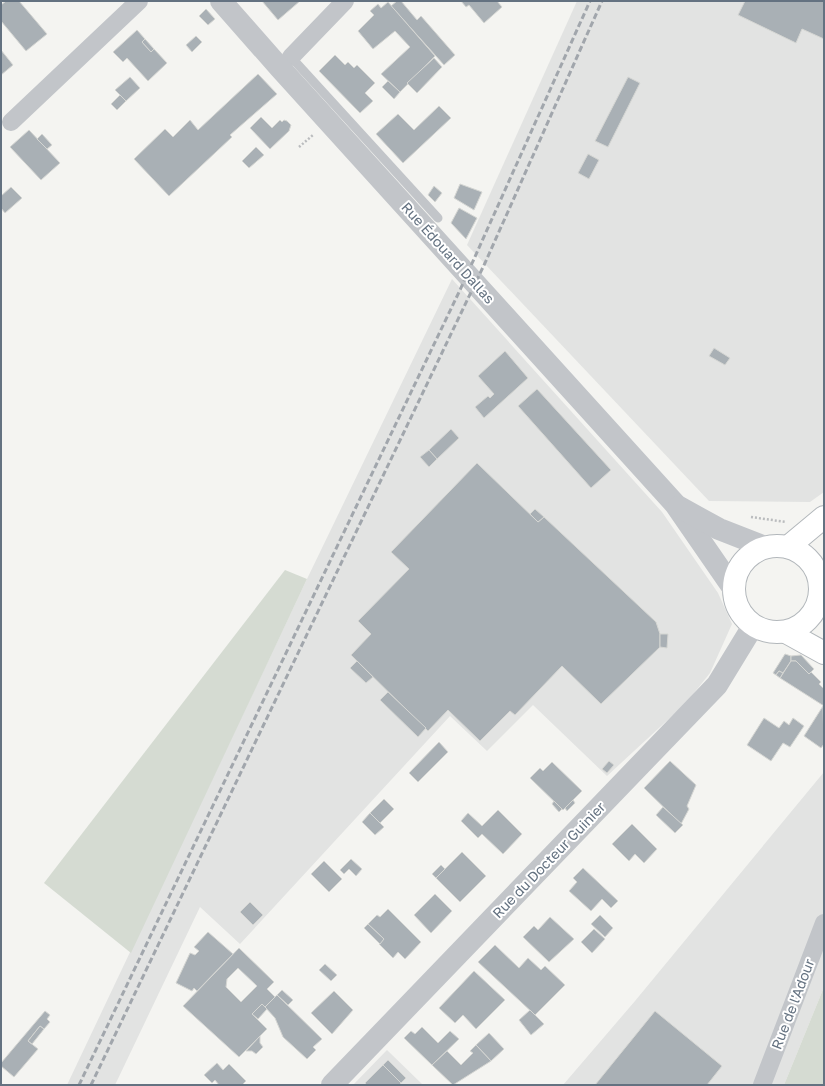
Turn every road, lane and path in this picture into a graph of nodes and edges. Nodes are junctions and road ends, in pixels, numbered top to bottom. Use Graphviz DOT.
graph roads {
  1 [pos="139,1"];
  2 [pos="221,1"];
  3 [pos="345,1"];
  4 [pos="291,57"];
  5 [pos="11,122"];
  6 [pos="438,218"];
  7 [pos="675,504"];
  8 [pos="748,517"];
  9 [pos="824,517"];
  10 [pos="792,522"];
  11 [pos="765,547"];
  12 [pos="788,547"];
  13 [pos="821,586"];
  14 [pos="733,588"];
  15 [pos="753,626"];
  16 [pos="786,632"];
  17 [pos="824,653"];
  18 [pos="824,923"];
  19 [pos="332,1085"];
  20 [pos="762,1085"];
  1 -- 5 [label="street"];
  2 -- 7 [label="street, Rue Édouard Dallas"];
  3 -- 4 [label="street"];
  4 -- 6 [label="lane"];
  7 -- 11 [label="street, Rue Édouard Dallas"];
  7 -- 14 [label="street, Rue Édouard Dallas"];
  8 -- 10 [label="path"];
  9 -- 12 [label="main road"];
  11 -- 12 [label="main road"];
  11 -- 14 [label="main road"];
  12 -- 13 [label="main road"];
  13 -- 16 [label="main road"];
  14 -- 15 [label="main road"];
  15 -- 16 [label="main road"];
  15 -- 19 [label="street, Rue du Docteur Guinier"];
  16 -- 17 [label="main road"];
  18 -- 20 [label="street, Rue de l'Adour"];
}
